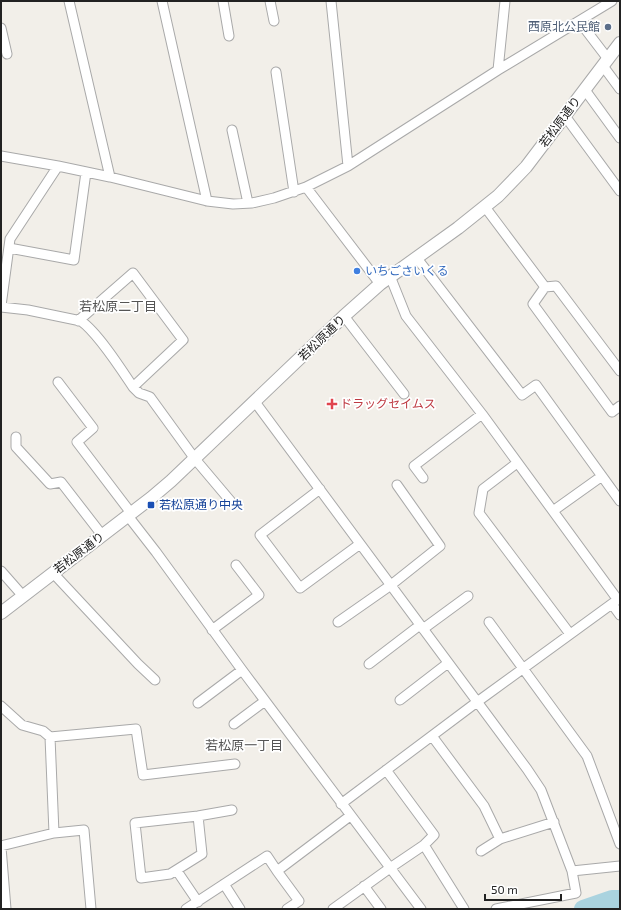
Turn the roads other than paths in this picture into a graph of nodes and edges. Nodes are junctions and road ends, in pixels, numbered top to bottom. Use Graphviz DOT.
graph roads {
  1 [pos="69,1"];
  2 [pos="162,1"];
  3 [pos="223,1"];
  4 [pos="270,1"];
  5 [pos="331,1"];
  6 [pos="505,1"];
  7 [pos="612,1"];
  8 [pos="599,4"];
  9 [pos="274,21"];
  10 [pos="579,21"];
  11 [pos="1,28"];
  12 [pos="229,36"];
  13 [pos="620,43"];
  14 [pos="7,54"];
  15 [pos="605,62"];
  16 [pos="498,70"];
  17 [pos="276,72"];
  18 [pos="620,89"];
  19 [pos="585,90"];
  20 [pos="565,116"];
  21 [pos="232,130"];
  22 [pos="620,138"];
  23 [pos="1,156"];
  24 [pos="58,166"];
  25 [pos="348,166"];
  26 [pos="86,172"];
  27 [pos="110,177"];
  28 [pos="306,187"];
  29 [pos="620,191"];
  30 [pos="294,192"];
  31 [pos="207,201"];
  32 [pos="248,203"];
  33 [pos="485,208"];
  34 [pos="7,242"];
  35 [pos="416,257"];
  36 [pos="390,276"];
  37 [pos="380,284"];
  38 [pos="545,287"];
  39 [pos="2,296"];
  40 [pos="1,306"];
  41 [pos="344,316"];
  42 [pos="78,320"];
  43 [pos="620,371"];
  44 [pos="58,382"];
  45 [pos="133,387"];
  46 [pos="404,394"];
  47 [pos="255,402"];
  48 [pos="620,406"];
  49 [pos="482,414"];
  50 [pos="16,437"];
  51 [pos="195,458"];
  52 [pos="517,463"];
  53 [pos="602,476"];
  54 [pos="424,478"];
  55 [pos="397,485"];
  56 [pos="320,489"];
  57 [pos="620,501"];
  58 [pos="233,504"];
  59 [pos="553,512"];
  60 [pos="129,514"];
  61 [pos="102,536"];
  62 [pos="360,544"];
  63 [pos="236,565"];
  64 [pos="1,571"];
  65 [pos="53,573"];
  66 [pos="391,585"];
  67 [pos="23,596"];
  68 [pos="468,596"];
  69 [pos="617,600"];
  70 [pos="1,613"];
  71 [pos="620,615"];
  72 [pos="338,622"];
  73 [pos="489,622"];
  74 [pos="422,627"];
  75 [pos="212,630"];
  76 [pos="570,634"];
  77 [pos="448,663"];
  78 [pos="369,664"];
  79 [pos="523,669"];
  80 [pos="242,670"];
  81 [pos="155,680"];
  82 [pos="400,700"];
  83 [pos="265,701"];
  84 [pos="477,702"];
  85 [pos="198,703"];
  86 [pos="1,706"];
  87 [pos="234,724"];
  88 [pos="432,736"];
  89 [pos="50,737"];
  90 [pos="235,764"];
  91 [pos="386,770"];
  92 [pos="341,804"];
  93 [pos="232,810"];
  94 [pos="198,816"];
  95 [pos="350,816"];
  96 [pos="554,822"];
  97 [pos="54,833"];
  98 [pos="500,839"];
  99 [pos="620,844"];
  100 [pos="424,845"];
  101 [pos="1,846"];
  102 [pos="481,851"];
  103 [pos="620,866"];
  104 [pos="390,868"];
  105 [pos="177,871"];
  106 [pos="277,871"];
  107 [pos="572,871"];
  108 [pos="224,884"];
  109 [pos="364,886"];
  110 [pos="198,902"];
  111 [pos="6,909"];
  112 [pos="91,909"];
  113 [pos="186,909"];
  114 [pos="240,909"];
  115 [pos="287,909"];
  116 [pos="332,909"];
  117 [pos="381,909"];
  118 [pos="421,909"];
  119 [pos="464,909"];
  120 [pos="496,909"];
  1 -- 27 [label="street"];
  2 -- 31 [label="street"];
  3 -- 12 [label="street"];
  4 -- 9 [label="street"];
  5 -- 25 [label="street"];
  6 -- 16 [label="street"];
  7 -- 8 [label="street"];
  8 -- 10 [label="street"];
  10 -- 15 [label="street"];
  10 -- 16 [label="street"];
  11 -- 14 [label="street"];
  13 -- 15 [label="street, 若松原通り"];
  15 -- 18 [label="street"];
  15 -- 19 [label="street, 若松原通り"];
  16 -- 25 [label="street"];
  17 -- 30 [label="street"];
  19 -- 20 [label="street, 若松原通り"];
  19 -- 22 [label="street"];
  20 -- 29 [label="street"];
  20 -- 33 [label="street, 若松原通り"];
  21 -- 32 [label="street"];
  23 -- 24 [label="street"];
  24 -- 26 [label="street"];
  24 -- 34 [label="street"];
  25 -- 28 [label="street"];
  26 -- 27 [label="street"];
  26 -- 34 [label="street"];
  27 -- 31 [label="street"];
  28 -- 30 [label="street"];
  28 -- 37 [label="street"];
  30 -- 32 [label="street"];
  31 -- 32 [label="street"];
  33 -- 35 [label="street, 若松原通り"];
  33 -- 38 [label="street"];
  34 -- 39 [label="street"];
  35 -- 36 [label="street, 若松原通り"];
  35 -- 53 [label="street"];
  36 -- 37 [label="street, 若松原通り"];
  36 -- 49 [label="street"];
  37 -- 41 [label="street, 若松原通り"];
  38 -- 43 [label="street"];
  38 -- 48 [label="street"];
  39 -- 40 [label="street"];
  40 -- 42 [label="street"];
  41 -- 46 [label="street"];
  41 -- 47 [label="street, 若松原通り"];
  42 -- 45 [label="street"];
  42 -- 45 [label="street"];
  44 -- 60 [label="street"];
  45 -- 51 [label="street"];
  47 -- 51 [label="street, 若松原通り"];
  47 -- 56 [label="street"];
  49 -- 52 [label="street"];
  49 -- 54 [label="street"];
  50 -- 61 [label="street"];
  51 -- 58 [label="street"];
  51 -- 60 [label="street, 若松原通り"];
  52 -- 59 [label="street"];
  52 -- 76 [label="street"];
  53 -- 57 [label="street"];
  53 -- 59 [label="street"];
  55 -- 66 [label="street"];
  56 -- 62 [label="street"];
  56 -- 62 [label="street"];
  59 -- 69 [label="street"];
  60 -- 61 [label="street, 若松原通り"];
  60 -- 75 [label="street"];
  61 -- 65 [label="street, 若松原通り"];
  62 -- 66 [label="street"];
  63 -- 75 [label="street"];
  64 -- 67 [label="street"];
  65 -- 67 [label="street, 若松原通り"];
  65 -- 81 [label="street"];
  66 -- 72 [label="street"];
  66 -- 74 [label="street"];
  67 -- 70 [label="street, 若松原通り"];
  68 -- 74 [label="street"];
  69 -- 71 [label="street"];
  69 -- 76 [label="street"];
  73 -- 79 [label="street"];
  74 -- 77 [label="street"];
  74 -- 78 [label="street"];
  75 -- 80 [label="street"];
  76 -- 79 [label="street"];
  77 -- 82 [label="street"];
  77 -- 84 [label="street"];
  79 -- 84 [label="street"];
  79 -- 99 [label="street"];
  80 -- 83 [label="street"];
  80 -- 85 [label="street"];
  83 -- 87 [label="street"];
  83 -- 92 [label="street"];
  84 -- 88 [label="street"];
  84 -- 96 [label="street"];
  86 -- 89 [label="street"];
  88 -- 91 [label="street"];
  88 -- 98 [label="street"];
  89 -- 90 [label="street"];
  89 -- 97 [label="street"];
  91 -- 92 [label="street"];
  91 -- 100 [label="street"];
  92 -- 95 [label="street"];
  93 -- 94 [label="street"];
  94 -- 105 [label="street"];
  94 -- 105 [label="street"];
  95 -- 104 [label="street"];
  95 -- 106 [label="street"];
  96 -- 98 [label="street"];
  96 -- 107 [label="street"];
  97 -- 101 [label="street"];
  97 -- 112 [label="street"];
  98 -- 102 [label="street"];
  100 -- 104 [label="street"];
  100 -- 119 [label="street"];
  101 -- 111 [label="street"];
  103 -- 107 [label="street"];
  104 -- 109 [label="street"];
  104 -- 118 [label="street"];
  105 -- 110 [label="street"];
  106 -- 108 [label="street"];
  106 -- 115 [label="street"];
  107 -- 120 [label="street"];
  108 -- 110 [label="street"];
  108 -- 114 [label="street"];
  109 -- 116 [label="street"];
  109 -- 117 [label="street"];
  110 -- 113 [label="street"];
}
